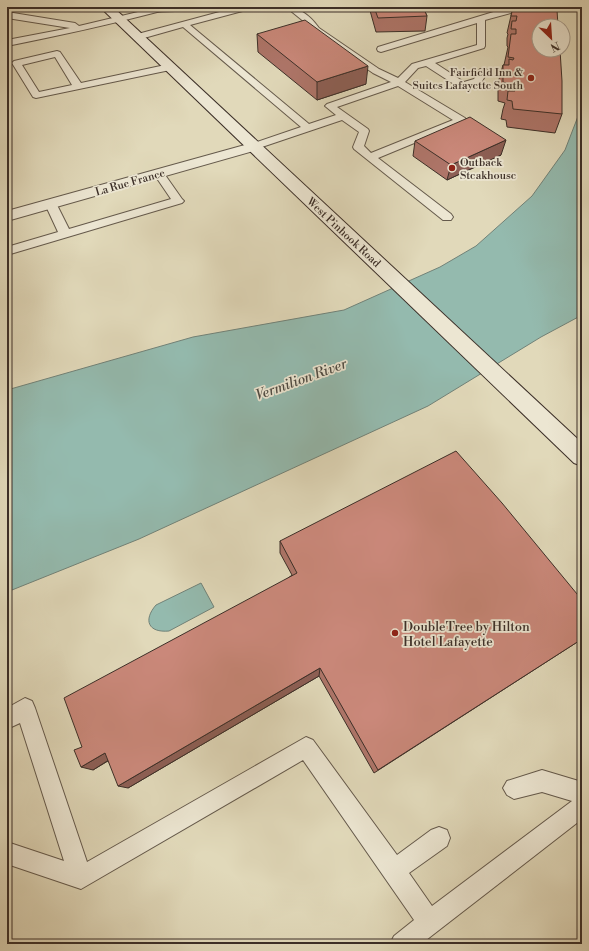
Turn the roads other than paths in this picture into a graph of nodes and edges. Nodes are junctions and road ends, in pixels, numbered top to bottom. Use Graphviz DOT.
graph roads {
  1 [pos="106,7"];
  2 [pos="183,7"];
  3 [pos="247,7"];
  4 [pos="290,7"];
  5 [pos="160,8"];
  6 [pos="517,9"];
  7 [pos="7,15"];
  8 [pos="481,19"];
  9 [pos="119,20"];
  10 [pos="184,24"];
  11 [pos="87,28"];
  12 [pos="137,37"];
  13 [pos="7,43"];
  14 [pos="381,49"];
  15 [pos="427,62"];
  16 [pos="170,67"];
  17 [pos="483,72"];
  18 [pos="399,82"];
  19 [pos="78,86"];
  20 [pos="343,116"];
  21 [pos="461,120"];
  22 [pos="472,127"];
  23 [pos="308,128"];
  24 [pos="252,147"];
  25 [pos="370,157"];
  26 [pos="159,174"];
  27 [pos="50,204"];
  28 [pos="7,216"];
  29 [pos="447,217"];
  30 [pos="65,234"];
  31 [pos="7,251"];
  32 [pos="582,457"];
  33 [pos="7,719"];
  34 [pos="514,788"];
  35 [pos="582,793"];
  36 [pos="582,806"];
  37 [pos="439,838"];
  38 [pos="7,853"];
  39 [pos="395,870"];
  40 [pos="81,878"];
  41 [pos="430,923"];
  42 [pos="402,944"];
  1 -- 9 [label="main road, West Pinhook Road"];
  2 -- 5 [label="lane"];
  3 -- 10 [label="lane"];
  4 -- 18 [label="lane"];
  5 -- 9 [label="lane"];
  6 -- 8 [label="lane"];
  7 -- 11 [label="lane"];
  8 -- 14 [label="lane"];
  8 -- 15 [label="lane"];
  9 -- 11 [label="lane"];
  9 -- 12 [label="main road, West Pinhook Road"];
  10 -- 12 [label="lane"];
  10 -- 23 [label="lane"];
  11 -- 13 [label="lane"];
  12 -- 16 [label="main road, West Pinhook Road"];
  15 -- 17 [label="lane"];
  15 -- 18 [label="lane"];
  16 -- 19 [label="lane"];
  16 -- 24 [label="main road, West Pinhook Road"];
  18 -- 20 [label="lane"];
  18 -- 21 [label="lane"];
  19 -- 19 [label="lane"];
  20 -- 23 [label="lane"];
  20 -- 25 [label="lane"];
  21 -- 22 [label="lane"];
  21 -- 25 [label="lane"];
  23 -- 24 [label="lane"];
  24 -- 26 [label="main road, La Rue France"];
  24 -- 32 [label="main road, West Pinhook Road"];
  25 -- 29 [label="lane"];
  26 -- 27 [label="main road, La Rue France"];
  26 -- 30 [label="lane"];
  27 -- 28 [label="main road, La Rue France"];
  27 -- 30 [label="lane"];
  30 -- 31 [label="lane"];
  33 -- 40 [label="lane"];
  34 -- 35 [label="lane"];
  36 -- 41 [label="lane"];
  37 -- 39 [label="lane"];
  38 -- 40 [label="lane"];
  39 -- 40 [label="lane"];
  39 -- 41 [label="lane"];
  41 -- 42 [label="lane"];
}
